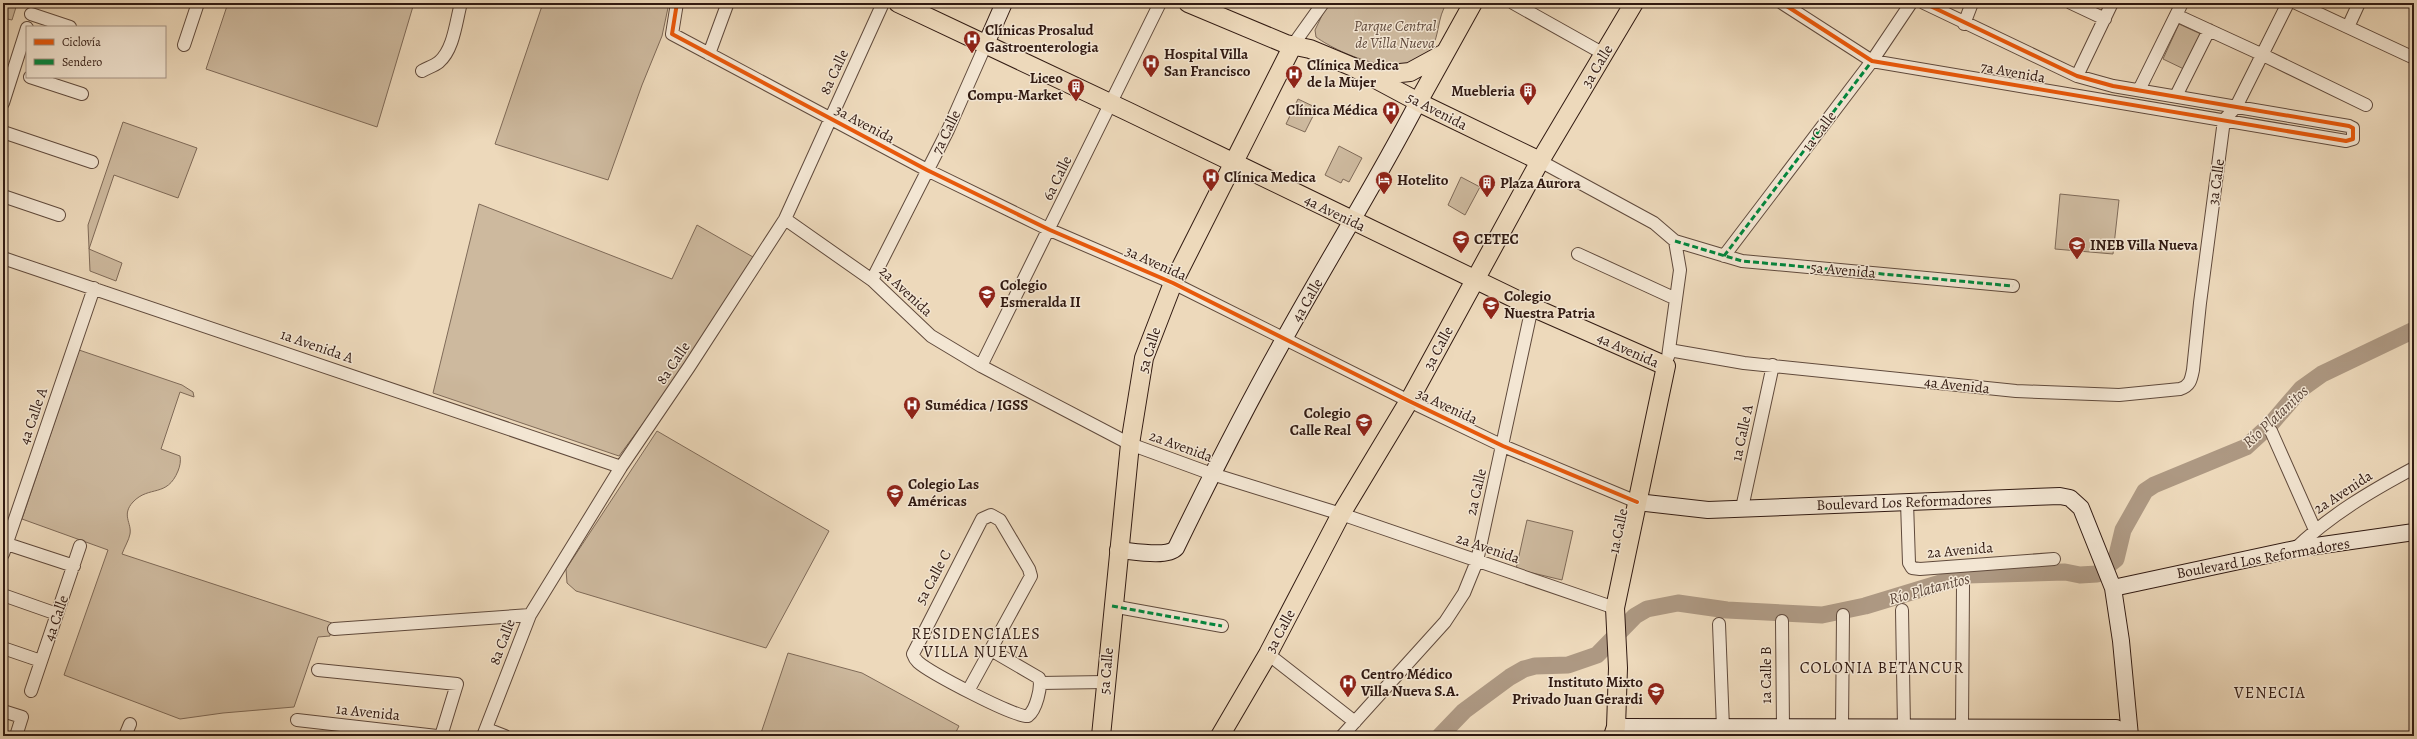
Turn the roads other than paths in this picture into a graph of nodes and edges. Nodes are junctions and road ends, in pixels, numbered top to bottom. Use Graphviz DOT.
graph roads {
  1 [pos="198,3"];
  2 [pos="461,3"];
  3 [pos="678,3"];
  4 [pos="883,3"];
  5 [pos="898,3"];
  6 [pos="1004,3"];
  7 [pos="1160,3"];
  8 [pos="1188,3"];
  9 [pos="1323,3"];
  10 [pos="1473,3"];
  11 [pos="1513,3"];
  12 [pos="1634,3"];
  13 [pos="1782,3"];
  14 [pos="1911,3"];
  15 [pos="1924,3"];
  16 [pos="1972,3"];
  17 [pos="2071,3"];
  18 [pos="2112,3"];
  19 [pos="2182,3"];
  20 [pos="2288,3"];
  21 [pos="2296,3"];
  22 [pos="2359,3"];
  23 [pos="727,6"];
  24 [pos="33,8"];
  25 [pos="2176,15"];
  26 [pos="2105,19"];
  27 [pos="1964,24"];
  28 [pos="27,26"];
  29 [pos="68,26"];
  30 [pos="2348,27"];
  31 [pos="26,30"];
  32 [pos="2209,30"];
  33 [pos="986,44"];
  34 [pos="184,45"];
  35 [pos="1293,45"];
  36 [pos="709,54"];
  37 [pos="1444,54"];
  38 [pos="1604,54"];
  39 [pos="2263,55"];
  40 [pos="2414,58"];
  41 [pos="1872,61"];
  42 [pos="13,71"];
  43 [pos="422,71"];
  44 [pos="26,76"];
  45 [pos="1371,76"];
  46 [pos="2077,76"];
  47 [pos="33,78"];
  48 [pos="2139,90"];
  49 [pos="82,94"];
  50 [pos="2176,96"];
  51 [pos="1418,102"];
  52 [pos="3,103"];
  53 [pos="1110,103"];
  54 [pos="2366,105"];
  55 [pos="2236,107"];
  56 [pos="830,119"];
  57 [pos="2224,120"];
  58 [pos="3,132"];
  59 [pos="1540,161"];
  60 [pos="92,162"];
  61 [pos="1234,164"];
  62 [pos="927,170"];
  63 [pos="3,196"];
  64 [pos="59,215"];
  65 [pos="785,219"];
  66 [pos="1352,222"];
  67 [pos="1050,230"];
  68 [pos="1675,242"];
  69 [pos="1578,254"];
  70 [pos="1724,256"];
  71 [pos="3,258"];
  72 [pos="1475,279"];
  73 [pos="872,280"];
  74 [pos="1173,283"];
  75 [pos="2013,286"];
  76 [pos="94,288"];
  77 [pos="1676,298"];
  78 [pos="1532,307"];
  79 [pos="1283,340"];
  80 [pos="1667,358"];
  81 [pos="1773,365"];
  82 [pos="981,366"];
  83 [pos="2192,377"];
  84 [pos="1408,402"];
  85 [pos="2271,431"];
  86 [pos="1130,444"];
  87 [pos="1503,446"];
  88 [pos="621,467"];
  89 [pos="2414,468"];
  90 [pos="1212,474"];
  91 [pos="1636,502"];
  92 [pos="1907,502"];
  93 [pos="1742,508"];
  94 [pos="1342,514"];
  95 [pos="2315,530"];
  96 [pos="2414,532"];
  97 [pos="80,546"];
  98 [pos="5,549"];
  99 [pos="2295,549"];
  100 [pos="1118,550"];
  101 [pos="2054,559"];
  102 [pos="1476,561"];
  103 [pos="74,566"];
  104 [pos="1963,585"];
  105 [pos="2112,586"];
  106 [pos="3,595"];
  107 [pos="1112,606"];
  108 [pos="1615,608"];
  109 [pos="1902,610"];
  110 [pos="57,614"];
  111 [pos="530,615"];
  112 [pos="1844,615"];
  113 [pos="1782,621"];
  114 [pos="1719,624"];
  115 [pos="1222,626"];
  116 [pos="334,629"];
  117 [pos="3,648"];
  118 [pos="991,650"];
  119 [pos="1268,654"];
  120 [pos="41,661"];
  121 [pos="318,670"];
  122 [pos="1105,682"];
  123 [pos="1040,683"];
  124 [pos="31,691"];
  125 [pos="972,693"];
  126 [pos="3,711"];
  127 [pos="297,720"];
  128 [pos="1355,722"];
  129 [pos="130,724"];
  130 [pos="1962,727"];
  131 [pos="1723,728"];
  132 [pos="1782,728"];
  133 [pos="1842,728"];
  134 [pos="1904,728"];
  135 [pos="1614,731"];
  136 [pos="485,732"];
  137 [pos="1883,732"];
  138 [pos="2125,733"];
  139 [pos="16,736"];
  140 [pos="125,736"];
  141 [pos="436,736"];
  142 [pos="441,736"];
  143 [pos="505,736"];
  144 [pos="1102,736"];
  145 [pos="1220,736"];
  146 [pos="1342,736"];
  1 -- 34 [label="street"];
  2 -- 43 [label="street"];
  3 -- 36 [label="street, 3a Avenida"];
  4 -- 56 [label="street, 8a Calle"];
  5 -- 33 [label="main road, 4a Avenida"];
  6 -- 33 [label="main road, 7a Calle"];
  7 -- 53 [label="street, 6a Calle"];
  8 -- 35 [label="main road, 5a Avenida"];
  9 -- 35 [label="street, 5a Calle"];
  10 -- 37 [label="main road, 4a Calle"];
  11 -- 38 [label="street"];
  12 -- 38 [label="main road, 3a Calle"];
  13 -- 41 [label="street, 7a Avenida"];
  14 -- 41 [label="street, 1a Calle"];
  15 -- 27 [label="street, 7a Avenida"];
  16 -- 27 [label="street"];
  17 -- 26 [label="street"];
  18 -- 26 [label="street"];
  19 -- 25 [label="street"];
  20 -- 39 [label="street"];
  21 -- 30 [label="street"];
  22 -- 30 [label="street"];
  23 -- 36 [label="street"];
  24 -- 28 [label="street"];
  24 -- 29 [label="street"];
  25 -- 32 [label="street"];
  25 -- 48 [label="street"];
  26 -- 46 [label="street"];
  27 -- 46 [label="street, 7a Avenida"];
  30 -- 40 [label="street"];
  31 -- 42 [label="street"];
  32 -- 39 [label="street"];
  32 -- 50 [label="street"];
  33 -- 53 [label="main road, 4a Avenida"];
  33 -- 62 [label="street, 7a Calle"];
  35 -- 45 [label="main road, 5a Avenida"];
  35 -- 61 [label="main road, 5a Calle"];
  36 -- 56 [label="street, 3a Avenida"];
  37 -- 45 [label="main road"];
  37 -- 51 [label="main road, 4a Calle"];
  38 -- 59 [label="main road, 3a Calle"];
  39 -- 54 [label="street"];
  39 -- 55 [label="street"];
  41 -- 57 [label="street, 7a Avenida"];
  41 -- 70 [label="street, 1a Calle"];
  42 -- 44 [label="street"];
  42 -- 52 [label="street"];
  45 -- 51 [label="main road, 5a Avenida"];
  46 -- 48 [label="street, 7a Avenida"];
  47 -- 49 [label="street"];
  48 -- 50 [label="street, 7a Avenida"];
  50 -- 55 [label="street, 7a Avenida"];
  51 -- 59 [label="main road, 5a Avenida"];
  51 -- 66 [label="main road, 4a Calle"];
  53 -- 61 [label="main road, 4a Avenida"];
  53 -- 67 [label="street, 6a Calle"];
  55 -- 57 [label="street"];
  55 -- 57 [label="street, 7a Avenida"];
  56 -- 62 [label="street, 3a Avenida"];
  56 -- 65 [label="street, 8a Calle"];
  57 -- 83 [label="street, 3a Calle"];
  58 -- 60 [label="street"];
  59 -- 68 [label="street, 5a Avenida"];
  59 -- 72 [label="main road, 3a Calle"];
  61 -- 66 [label="main road, 4a Avenida"];
  61 -- 74 [label="main road, 5a Calle"];
  62 -- 67 [label="street, 3a Avenida"];
  62 -- 73 [label="street, 7a Calle"];
  63 -- 64 [label="street"];
  65 -- 73 [label="street, 2a Avenida"];
  65 -- 88 [label="street, 8a Calle"];
  66 -- 72 [label="main road, 4a Avenida"];
  66 -- 79 [label="main road, 4a Calle"];
  67 -- 74 [label="street, 3a Avenida"];
  67 -- 82 [label="street, 6a Calle"];
  68 -- 70 [label="street, 5a Avenida"];
  68 -- 77 [label="street, 1a Calle"];
  69 -- 77 [label="street"];
  70 -- 75 [label="street, 5a Avenida"];
  71 -- 76 [label="street, 1a Avenida A"];
  72 -- 78 [label="main road, 4a Avenida"];
  72 -- 84 [label="main road, 3a Calle"];
  73 -- 82 [label="street, 2a Avenida"];
  74 -- 79 [label="street, 3a Avenida"];
  74 -- 86 [label="main road, 5a Calle"];
  76 -- 88 [label="street, 1a Avenida A"];
  76 -- 98 [label="street, 4a Calle A"];
  77 -- 80 [label="street, 1a Calle"];
  78 -- 80 [label="main road, 4a Avenida"];
  78 -- 87 [label="street, 2a Calle"];
  79 -- 84 [label="street, 3a Avenida"];
  79 -- 90 [label="main road, 4a Calle"];
  80 -- 81 [label="street, 4a Avenida"];
  80 -- 91 [label="main road, 1a Calle"];
  81 -- 83 [label="street, 4a Avenida"];
  81 -- 93 [label="street, 1a Calle A"];
  82 -- 86 [label="street, 2a Avenida"];
  84 -- 87 [label="street, 3a Avenida"];
  84 -- 94 [label="main road, 3a Calle"];
  85 -- 95 [label="street"];
  86 -- 90 [label="street, 2a Avenida"];
  86 -- 100 [label="main road, 5a Calle"];
  87 -- 91 [label="street, 3a Avenida"];
  87 -- 102 [label="street, 2a Calle"];
  88 -- 111 [label="street, 8a Calle"];
  89 -- 95 [label="street, 2a Avenida"];
  90 -- 94 [label="street, 2a Avenida"];
  90 -- 100 [label="main road, 4a Calle"];
  91 -- 93 [label="main road, Boulevard Los Reformadores"];
  91 -- 108 [label="main road, 1a Calle"];
  92 -- 93 [label="main road, Boulevard Los Reformadores"];
  92 -- 101 [label="street, 2a Avenida"];
  92 -- 105 [label="main road, Boulevard Los Reformadores"];
  94 -- 102 [label="street, 2a Avenida"];
  94 -- 119 [label="main road, 3a Calle"];
  95 -- 99 [label="street, 2a Avenida"];
  96 -- 99 [label="main road, Boulevard Los Reformadores"];
  97 -- 103 [label="street, 4a Calle"];
  98 -- 103 [label="street"];
  99 -- 105 [label="main road, Boulevard Los Reformadores"];
  100 -- 107 [label="main road, 5a Calle"];
  102 -- 108 [label="street, 2a Avenida"];
  102 -- 128 [label="street, 2a Calle"];
  103 -- 110 [label="street, 4a Calle"];
  104 -- 130 [label="street"];
  105 -- 138 [label="main road, Boulevard Los Reformadores"];
  106 -- 110 [label="street"];
  107 -- 115 [label="street"];
  107 -- 122 [label="main road, 5a Calle"];
  108 -- 135 [label="main road, 1a Calle"];
  109 -- 134 [label="street"];
  110 -- 120 [label="street, 4a Calle"];
  111 -- 116 [label="street"];
  111 -- 136 [label="street, 8a Calle"];
  112 -- 133 [label="street"];
  113 -- 132 [label="street, 1a Calle B"];
  114 -- 131 [label="street"];
  117 -- 120 [label="street"];
  118 -- 123 [label="street"];
  118 -- 125 [label="street"];
  118 -- 125 [label="street, 5a Calle C"];
  119 -- 128 [label="street"];
  119 -- 145 [label="main road, 3a Calle"];
  120 -- 124 [label="street, 4a Calle"];
  121 -- 142 [label="street"];
  122 -- 123 [label="street"];
  122 -- 144 [label="main road, 5a Calle"];
  123 -- 125 [label="street"];
  126 -- 139 [label="street"];
  127 -- 141 [label="street, 1a Avenida"];
  128 -- 146 [label="street, 2a Calle"];
  129 -- 140 [label="street"];
  130 -- 134 [label="main road, Boulevard Los Reformadores"];
  130 -- 138 [label="main road, Boulevard Los Reformadores"];
  131 -- 132 [label="main road, Boulevard Los Reformadores"];
  131 -- 135 [label="main road, Boulevard Los Reformadores"];
  132 -- 133 [label="main road, Boulevard Los Reformadores"];
  133 -- 137 [label="main road, Boulevard Los Reformadores"];
  134 -- 137 [label="main road, Boulevard Los Reformadores"];
  136 -- 143 [label="street"];
}
